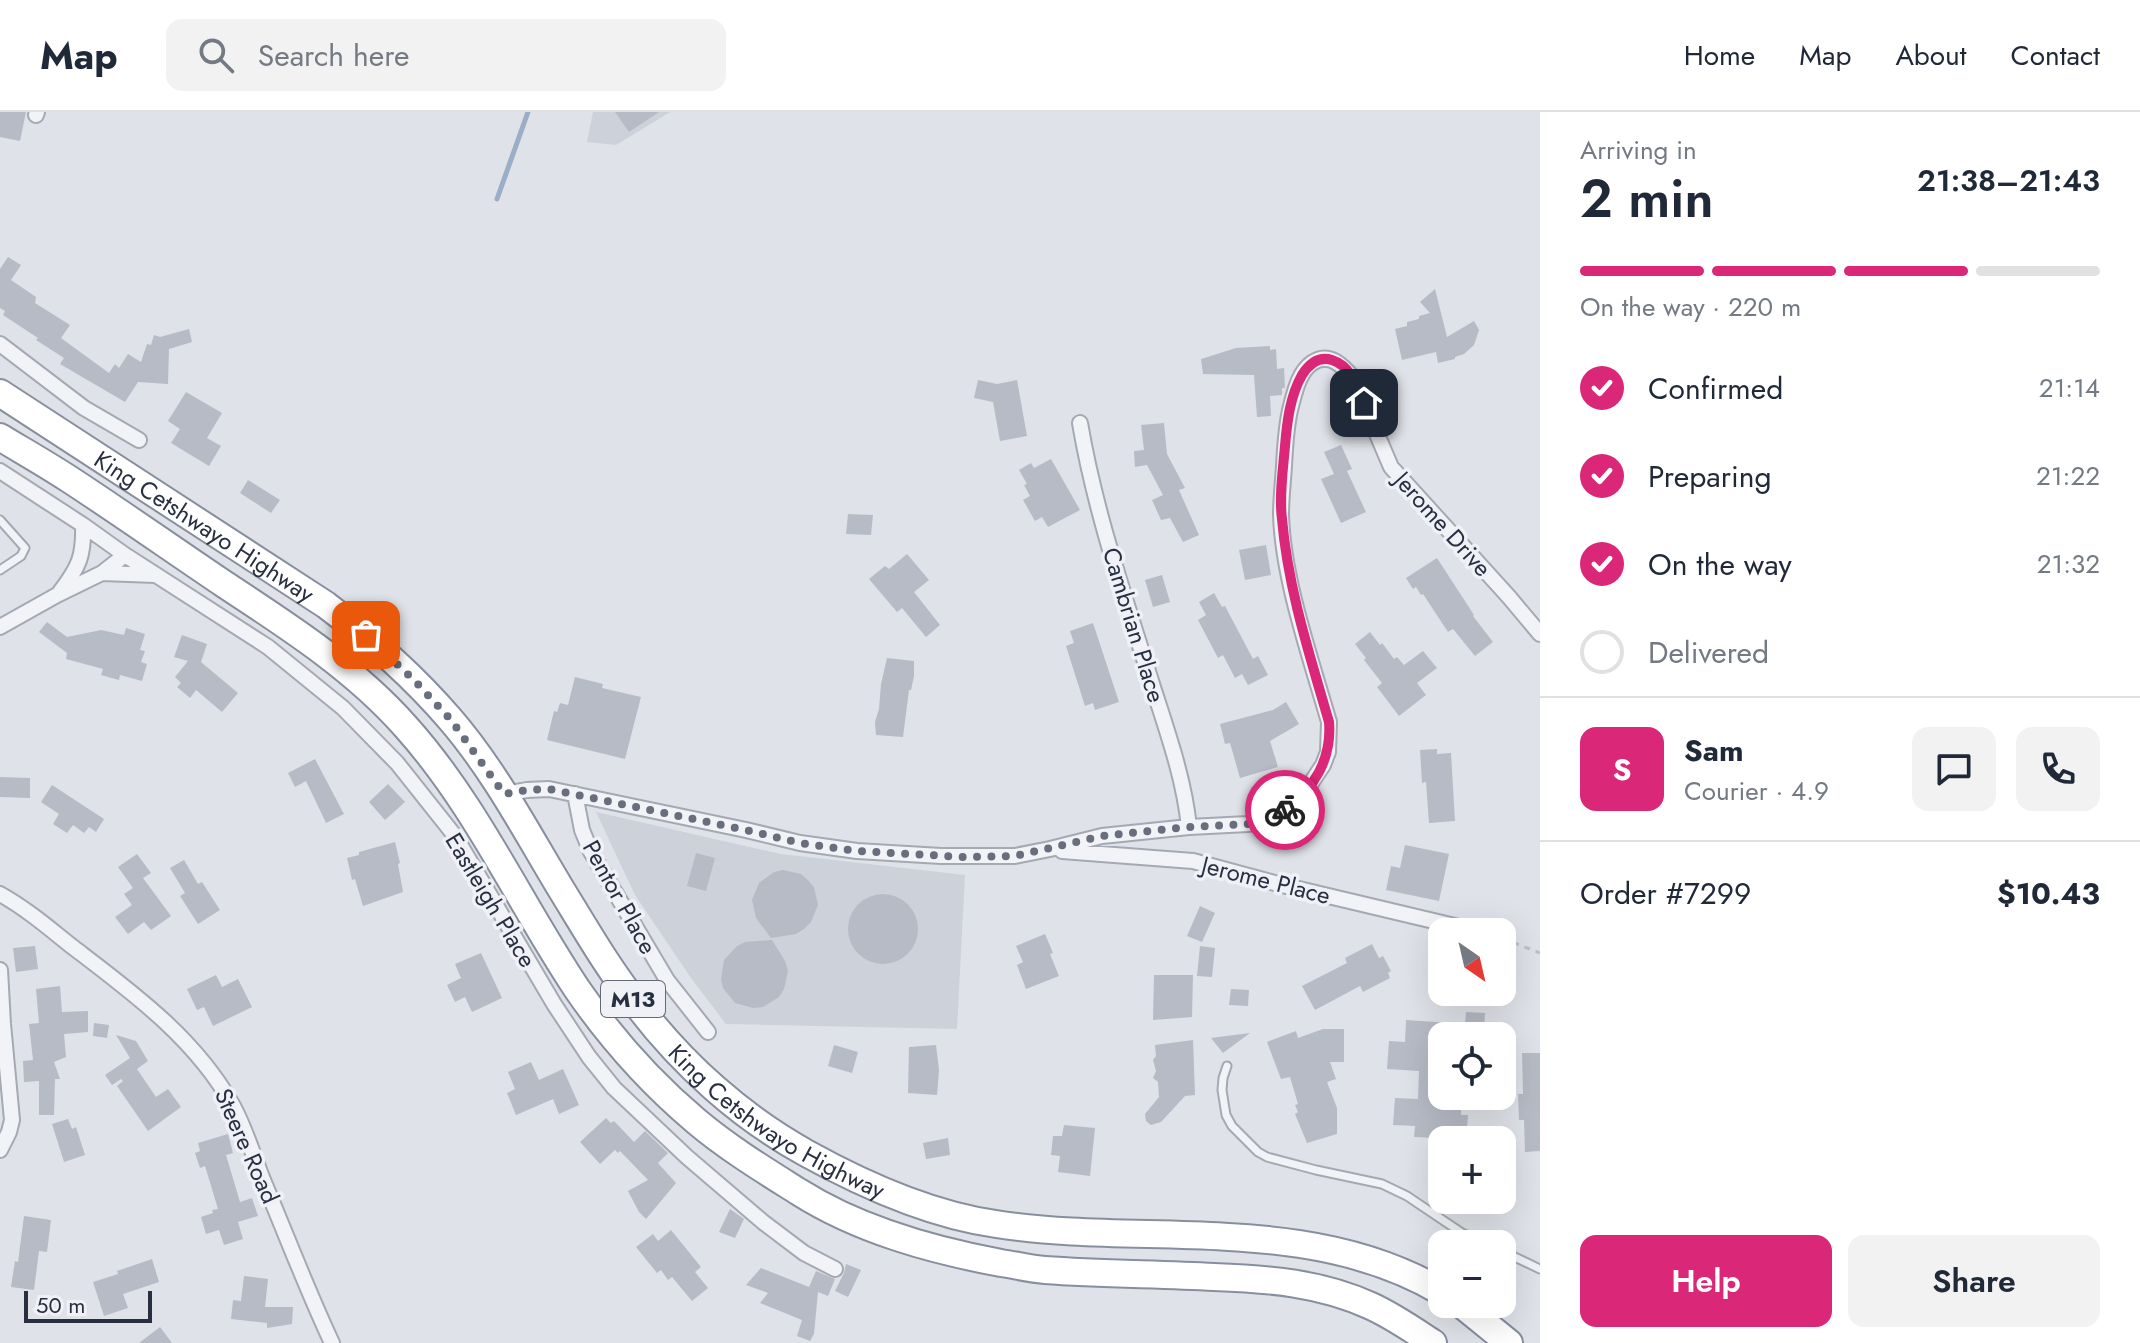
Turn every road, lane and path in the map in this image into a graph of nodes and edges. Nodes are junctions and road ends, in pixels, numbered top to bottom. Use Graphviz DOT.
graph roads {
  1 [pos="0,344"];
  2 [pos="0,393"];
  3 [pos="1080,423"];
  4 [pos="0,437"];
  5 [pos="139,440"];
  6 [pos="0,471"];
  7 [pos="0,520"];
  8 [pos="83,525"];
  9 [pos="125,555"];
  10 [pos="0,570"];
  11 [pos="102,573"];
  12 [pos="156,575"];
  13 [pos="57,595"];
  14 [pos="0,627"];
  15 [pos="1540,634"];
  16 [pos="504,794"];
  17 [pos="575,794"];
  18 [pos="1189,827"];
  19 [pos="1050,849"];
  20 [pos="0,894"];
  21 [pos="1428,920"];
  22 [pos="1516,944"];
  23 [pos="1540,953"];
  24 [pos="0,970"];
  25 [pos="708,1032"];
  26 [pos="1227,1066"];
  27 [pos="0,1150"];
  28 [pos="1458,1230"];
  29 [pos="1516,1258"];
  30 [pos="835,1269"];
  31 [pos="1540,1269"];
  32 [pos="1428,1284"];
  33 [pos="1478,1318"];
  34 [pos="332,1343"];
  35 [pos="1433,1343"];
  36 [pos="1509,1343"];
  1 -- 5 [label="street"];
  2 -- 16 [label="highway, King Cetshwayo Highway / M13"];
  3 -- 18 [label="street, Cambrian Place"];
  4 -- 35 [label="highway, King Cetshwayo Highway / M13"];
  6 -- 8 [label="street, Eastleigh Place"];
  7 -- 10 [label="lane"];
  8 -- 9 [label="street, Eastleigh Place"];
  8 -- 13 [label="street"];
  9 -- 11 [label="street"];
  9 -- 12 [label="street, Eastleigh Place"];
  11 -- 12 [label="street"];
  11 -- 13 [label="street"];
  12 -- 30 [label="street, Eastleigh Place"];
  13 -- 14 [label="street"];
  15 -- 18 [label="street, Jerome Drive"];
  16 -- 17 [label="street, Jerome Drive"];
  16 -- 32 [label="highway, King Cetshwayo Highway / M13"];
  17 -- 19 [label="street, Jerome Drive"];
  17 -- 25 [label="street, Pentor Place"];
  18 -- 19 [label="street, Jerome Drive"];
  19 -- 21 [label="street, Jerome Place"];
  20 -- 34 [label="street, Steere Road"];
  22 -- 23 [label="path"];
  24 -- 27 [label="street"];
  26 -- 28 [label="lane"];
  29 -- 31 [label="lane"];
  33 -- 36 [label="highway"];
}
